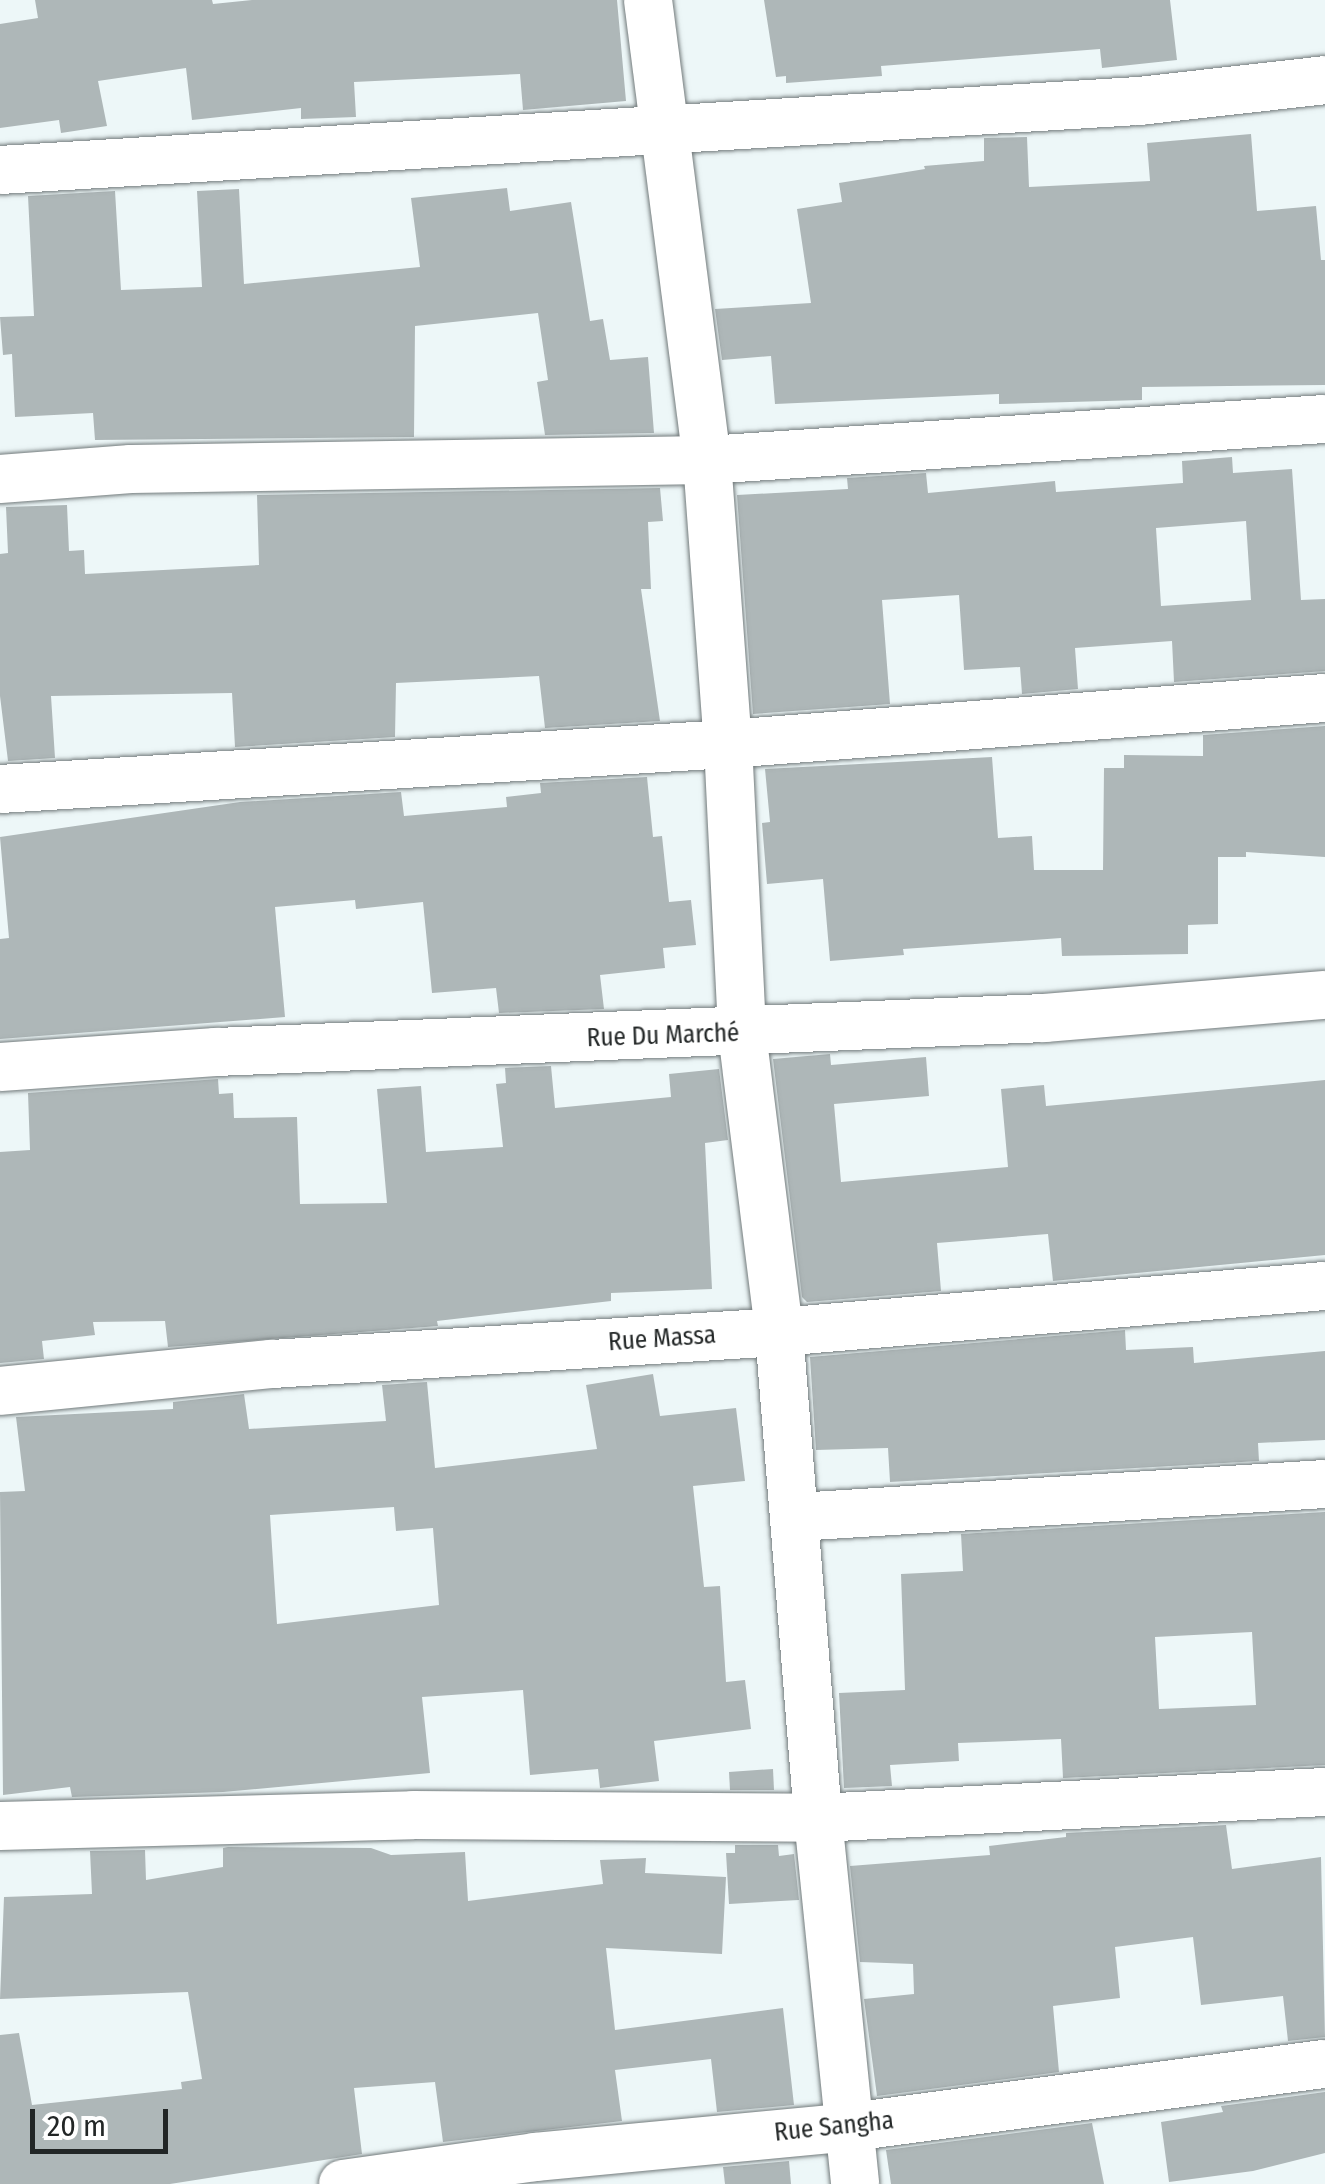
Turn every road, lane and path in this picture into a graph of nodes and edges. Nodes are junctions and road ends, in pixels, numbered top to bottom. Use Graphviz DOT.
graph roads {
  1 [pos="648,0"];
  2 [pos="1325,80"];
  3 [pos="665,130"];
  4 [pos="0,170"];
  5 [pos="1325,419"];
  6 [pos="707,460"];
  7 [pos="0,479"];
  8 [pos="1325,698"];
  9 [pos="728,744"];
  10 [pos="0,789"];
  11 [pos="1325,995"];
  12 [pos="742,1033"];
  13 [pos="0,1067"];
  14 [pos="1325,1286"];
  15 [pos="779,1332"];
  16 [pos="0,1391"];
  17 [pos="1325,1484"];
  18 [pos="796,1517"];
  19 [pos="1325,1792"];
  20 [pos="818,1818"];
  21 [pos="0,1826"];
  22 [pos="1325,2064"];
  23 [pos="851,2127"];
  24 [pos="343,2184"];
  25 [pos="855,2184"];
  1 -- 3 [label="street"];
  2 -- 3 [label="street"];
  3 -- 4 [label="street"];
  3 -- 6 [label="street"];
  5 -- 6 [label="street"];
  6 -- 7 [label="street"];
  6 -- 9 [label="street"];
  8 -- 9 [label="street"];
  9 -- 10 [label="street"];
  9 -- 12 [label="street"];
  11 -- 12 [label="street, Rue Du Marché"];
  12 -- 13 [label="street, Rue Du Marché"];
  12 -- 15 [label="street"];
  14 -- 15 [label="street, Rue Massa"];
  15 -- 16 [label="street, Rue Massa"];
  15 -- 18 [label="street"];
  17 -- 18 [label="street"];
  18 -- 20 [label="street"];
  19 -- 20 [label="street"];
  20 -- 21 [label="street"];
  20 -- 23 [label="street"];
  22 -- 23 [label="street, Rue Sangha"];
  23 -- 24 [label="street, Rue Sangha"];
  23 -- 25 [label="street"];
}
